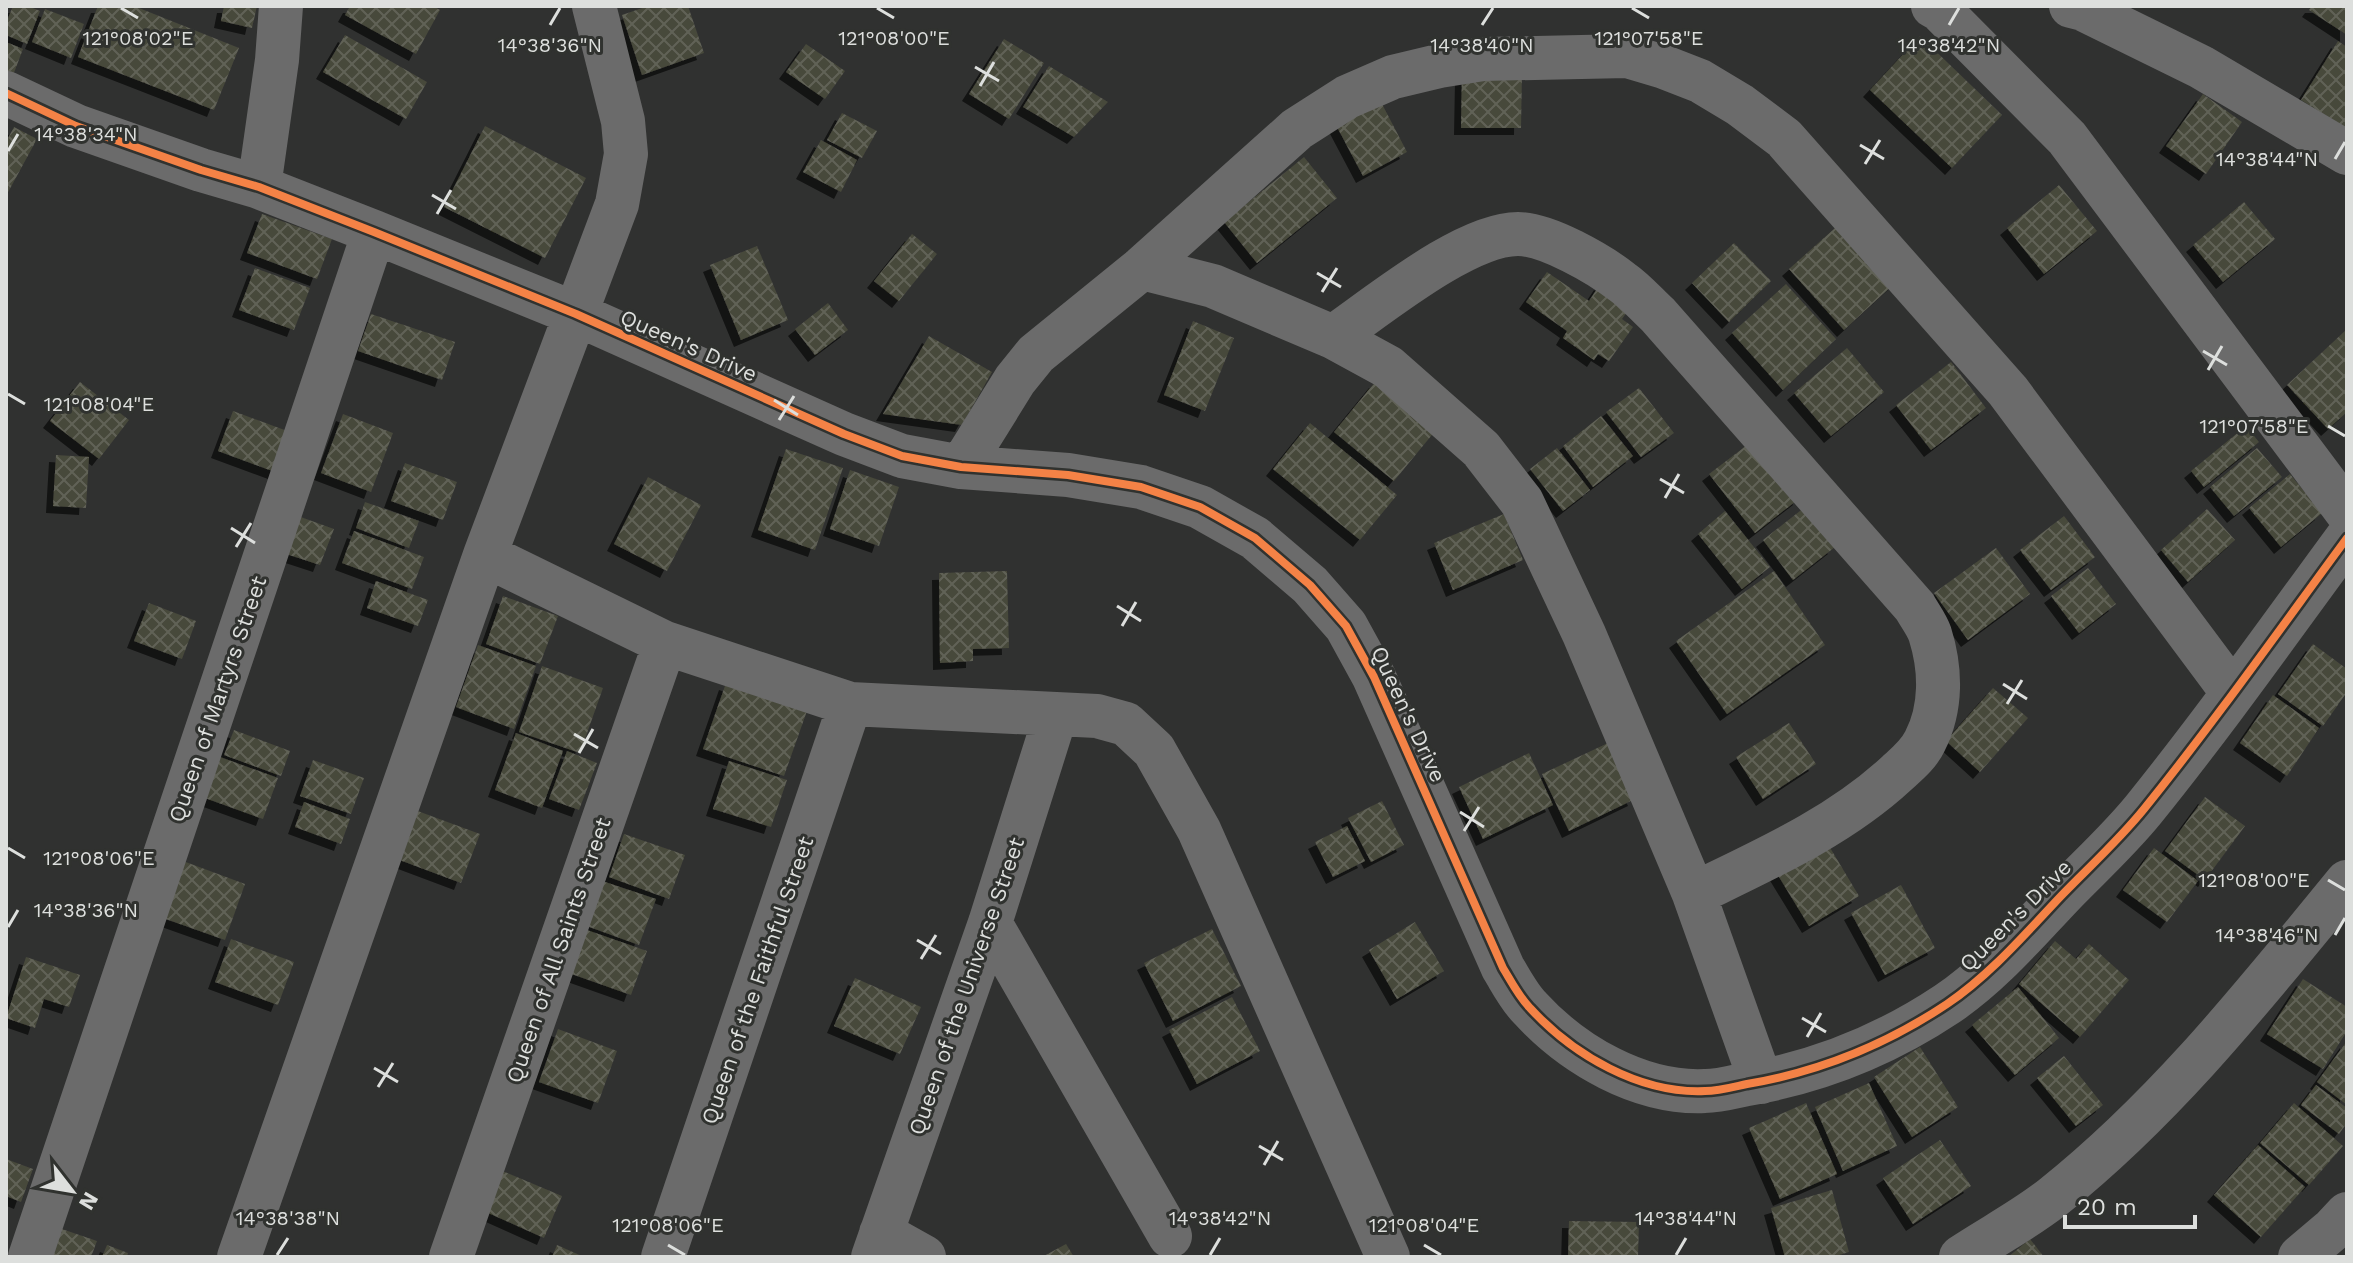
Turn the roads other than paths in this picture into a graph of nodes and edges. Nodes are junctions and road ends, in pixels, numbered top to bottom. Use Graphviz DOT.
graph roads {
  1 [pos="281,6"];
  2 [pos="594,6"];
  3 [pos="2071,6"];
  4 [pos="1950,7"];
  5 [pos="6,93"];
  6 [pos="2347,153"];
  7 [pos="259,187"];
  8 [pos="374,232"];
  9 [pos="1142,268"];
  10 [pos="576,314"];
  11 [pos="1333,337"];
  12 [pos="961,467"];
  13 [pos="2347,512"];
  14 [pos="2347,538"];
  15 [pos="485,555"];
  16 [pos="665,643"];
  17 [pos="2233,693"];
  18 [pos="850,704"];
  19 [pos="1056,714"];
  20 [pos="2347,882"];
  21 [pos="1694,894"];
  22 [pos="990,923"];
  23 [pos="1761,1082"];
  24 [pos="2347,1214"];
  25 [pos="1170,1236"];
  26 [pos="877,1245"];
  27 [pos="1390,1256"];
  28 [pos="30,1257"];
  29 [pos="239,1257"];
  30 [pos="451,1257"];
  31 [pos="663,1257"];
  32 [pos="924,1257"];
  33 [pos="1961,1257"];
  34 [pos="2300,1257"];
  1 -- 7 [label="street"];
  2 -- 10 [label="street"];
  3 -- 6 [label="street"];
  4 -- 13 [label="street"];
  5 -- 7 [label="street, Queen's Drive"];
  7 -- 8 [label="street, Queen's Drive"];
  8 -- 10 [label="street, Queen's Drive"];
  8 -- 28 [label="street, Queen of Martyrs Street"];
  9 -- 11 [label="street"];
  9 -- 12 [label="street"];
  9 -- 17 [label="street"];
  10 -- 12 [label="street, Queen's Drive"];
  10 -- 15 [label="street"];
  11 -- 21 [label="street"];
  11 -- 21 [label="street"];
  12 -- 23 [label="street, Queen's Drive"];
  14 -- 17 [label="street, Queen's Drive"];
  15 -- 16 [label="street"];
  15 -- 29 [label="street"];
  16 -- 18 [label="street"];
  16 -- 30 [label="street, Queen of All Saints Street"];
  17 -- 23 [label="street, Queen's Drive"];
  18 -- 19 [label="street"];
  18 -- 31 [label="street, Queen of the Faithful Street"];
  19 -- 22 [label="street, Queen of the Universe Street"];
  19 -- 27 [label="street"];
  20 -- 33 [label="street"];
  21 -- 23 [label="street"];
  22 -- 25 [label="street"];
  22 -- 26 [label="street, Queen of the Universe Street"];
  24 -- 34 [label="street"];
  26 -- 32 [label="street"];
}
